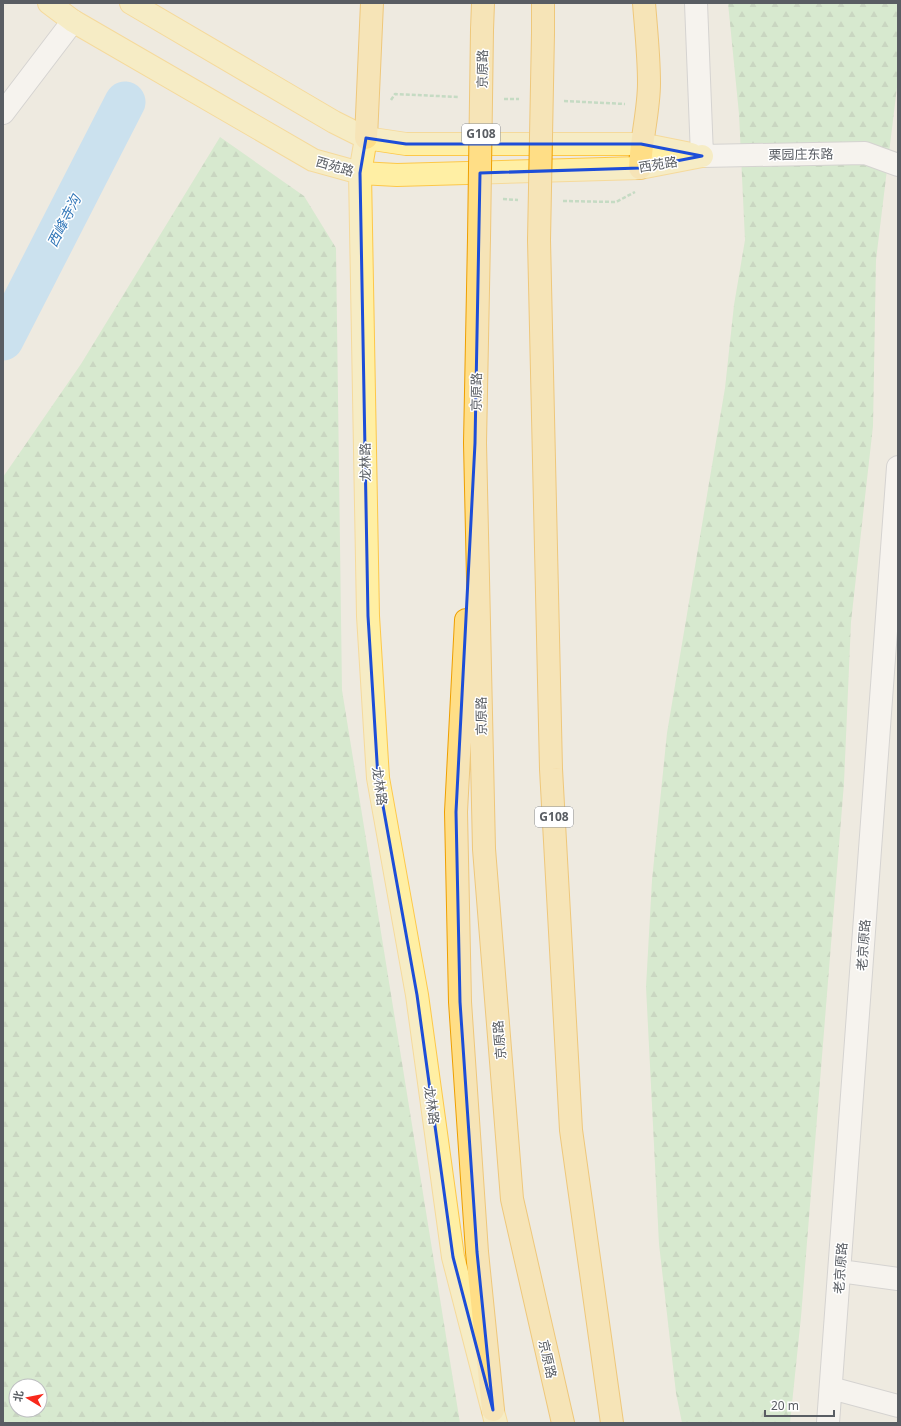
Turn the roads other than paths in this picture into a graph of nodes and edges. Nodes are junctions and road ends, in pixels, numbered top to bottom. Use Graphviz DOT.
graph roads {
  1 [pos="49,3"];
  2 [pos="131,3"];
  3 [pos="372,3"];
  4 [pos="483,3"];
  5 [pos="543,3"];
  6 [pos="644,3"];
  7 [pos="696,3"];
  8 [pos="73,21"];
  9 [pos="3,112"];
  10 [pos="366,138"];
  11 [pos="641,144"];
  12 [pos="702,156"];
  13 [pos="898,166"];
  14 [pos="640,168"];
  15 [pos="360,172"];
  16 [pos="475,443"];
  17 [pos="898,467"];
  18 [pos="840,1271"];
  19 [pos="898,1279"];
  20 [pos="830,1388"];
  21 [pos="606,1392"];
  22 [pos="898,1406"];
  23 [pos="495,1416"];
  24 [pos="563,1423"];
  25 [pos="612,1423"];
  26 [pos="616,1423"];
  27 [pos="828,1423"];
  1 -- 8 [label="main road, 西苑路"];
  2 -- 10 [label="main road, 西苑路"];
  3 -- 10 [label="highway"];
  4 -- 16 [label="highway, 京原路 / G108, bridge"];
  5 -- 21 [label="highway, G108, bridge"];
  6 -- 11 [label="highway"];
  7 -- 12 [label="street"];
  8 -- 9 [label="street"];
  8 -- 15 [label="main road, 西苑路"];
  10 -- 11 [label="main road, 西苑路"];
  10 -- 15 [label="main road, 龙林路"];
  11 -- 12 [label="main road, 西苑路"];
  11 -- 14 [label="highway"];
  12 -- 13 [label="street, 栗园庄东路"];
  12 -- 14 [label="main road, 西苑路"];
  14 -- 15 [label="main road, 西苑路"];
  15 -- 23 [label="main road, 龙林路"];
  16 -- 23 [label="highway"];
  16 -- 24 [label="highway, 京原路 / G108"];
  17 -- 18 [label="street, 老京原路"];
  18 -- 19 [label="street"];
  18 -- 20 [label="street, 老京原路"];
  20 -- 22 [label="street"];
  20 -- 27 [label="street, 老京原路"];
  21 -- 25 [label="highway, G108"];
  21 -- 26 [label="main road"];
}
